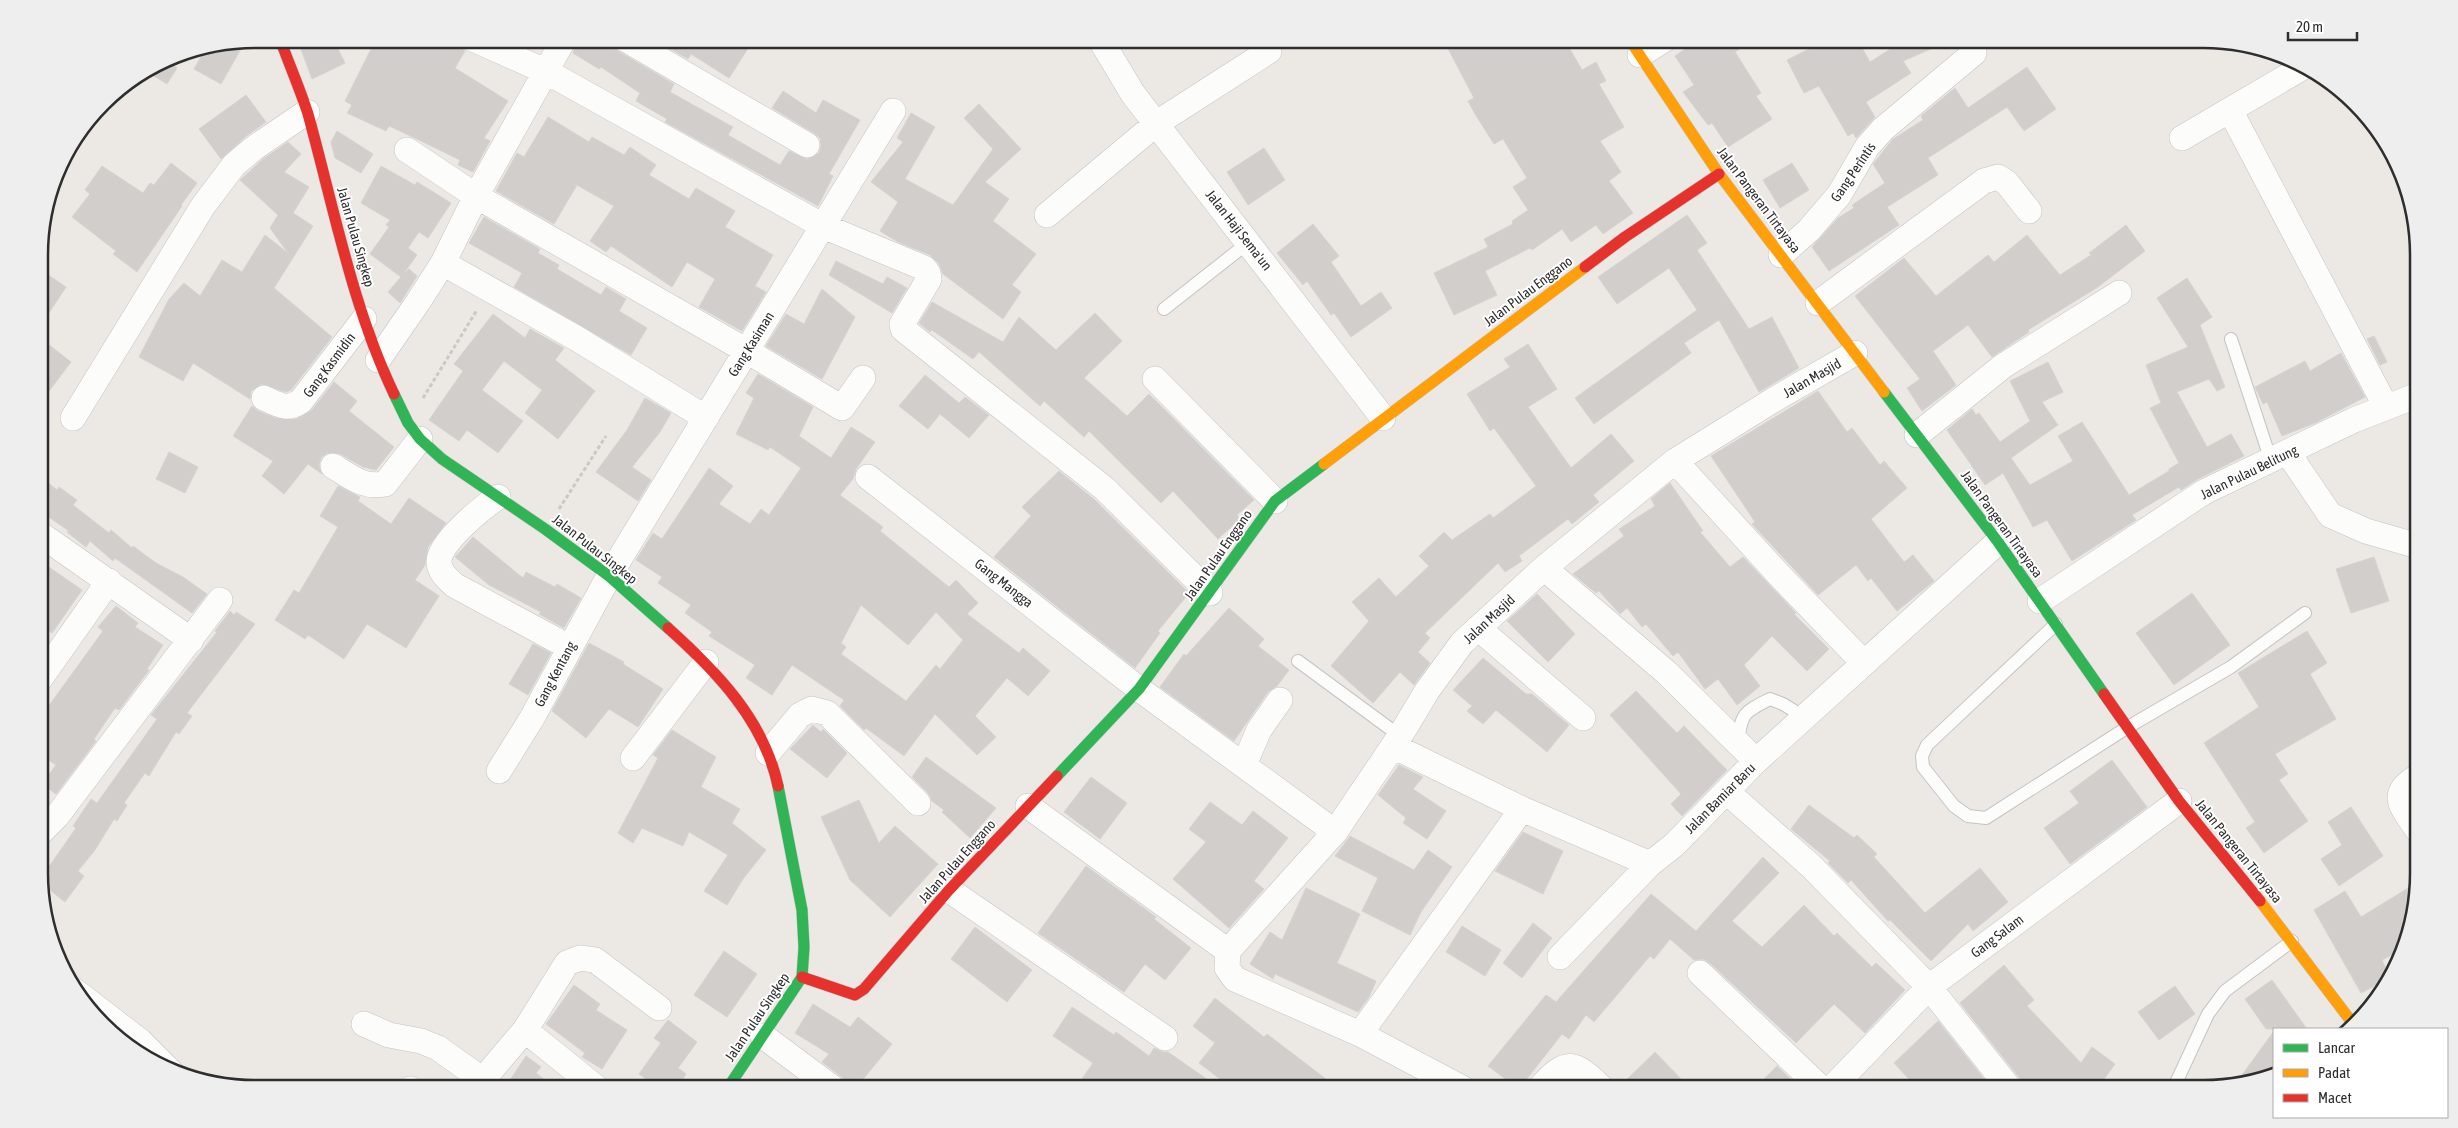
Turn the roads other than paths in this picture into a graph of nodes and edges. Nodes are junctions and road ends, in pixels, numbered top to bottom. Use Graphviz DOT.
graph roads {
  1 [pos="283,48"];
  2 [pos="493,48"];
  3 [pos="559,48"];
  4 [pos="641,48"];
  5 [pos="1105,48"];
  6 [pos="1635,48"];
  7 [pos="1269,51"];
  8 [pos="1974,53"];
  9 [pos="2298,70"];
  10 [pos="547,72"];
  11 [pos="2230,110"];
  12 [pos="307,112"];
  13 [pos="894,112"];
  14 [pos="1157,123"];
  15 [pos="2182,138"];
  16 [pos="807,146"];
  17 [pos="407,150"];
  18 [pos="1719,174"];
  19 [pos="476,196"];
  20 [pos="2029,211"];
  21 [pos="1047,215"];
  22 [pos="823,226"];
  23 [pos="1249,242"];
  24 [pos="1781,255"];
  25 [pos="443,263"];
  26 [pos="2119,293"];
  27 [pos="1818,303"];
  28 [pos="1164,309"];
  29 [pos="364,319"];
  30 [pos="2231,339"];
  31 [pos="747,351"];
  32 [pos="1855,353"];
  33 [pos="378,360"];
  34 [pos="863,378"];
  35 [pos="1155,379"];
  36 [pos="264,398"];
  37 [pos="2410,398"];
  38 [pos="2386,407"];
  39 [pos="73,418"];
  40 [pos="706,418"];
  41 [pos="1383,418"];
  42 [pos="414,431"];
  43 [pos="1916,435"];
  44 [pos="2279,457"];
  45 [pos="1675,462"];
  46 [pos="333,466"];
  47 [pos="868,476"];
  48 [pos="498,497"];
  49 [pos="1275,501"];
  50 [pos="48,540"];
  51 [pos="1998,542"];
  52 [pos="2410,544"];
  53 [pos="1544,568"];
  54 [pos="609,576"];
  55 [pos="109,582"];
  56 [pos="1210,592"];
  57 [pos="220,600"];
  58 [pos="2040,601"];
  59 [pos="2305,614"];
  60 [pos="2056,624"];
  61 [pos="1478,628"];
  62 [pos="191,640"];
  63 [pos="569,647"];
  64 [pos="706,662"];
  65 [pos="1298,662"];
  66 [pos="1864,663"];
  67 [pos="48,668"];
  68 [pos="1139,689"];
  69 [pos="1280,700"];
  70 [pos="1804,717"];
  71 [pos="1583,718"];
  72 [pos="2128,727"];
  73 [pos="1397,741"];
  74 [pos="1738,743"];
  75 [pos="768,753"];
  76 [pos="633,758"];
  77 [pos="1756,761"];
  78 [pos="1244,765"];
  79 [pos="499,771"];
  80 [pos="2410,783"];
  81 [pos="1727,792"];
  82 [pos="2179,801"];
  83 [pos="918,803"];
  84 [pos="1028,806"];
  85 [pos="1522,809"];
  86 [pos="48,816"];
  87 [pos="2410,819"];
  88 [pos="1335,832"];
  89 [pos="1650,864"];
  90 [pos="949,890"];
  91 [pos="2292,941"];
  92 [pos="1228,951"];
  93 [pos="1560,957"];
  94 [pos="1700,973"];
  95 [pos="802,977"];
  96 [pos="1929,987"];
  97 [pos="97,1008"];
  98 [pos="659,1008"];
  99 [pos="2350,1020"];
  100 [pos="364,1024"];
  101 [pos="525,1030"];
  102 [pos="1360,1034"];
  103 [pos="763,1036"];
  104 [pos="1165,1038"];
  105 [pos="153,1054"];
  106 [pos="473,1080"];
  107 [pos="483,1080"];
  108 [pos="587,1080"];
  109 [pos="733,1080"];
  110 [pos="822,1080"];
  111 [pos="1447,1080"];
  112 [pos="1547,1080"];
  113 [pos="1594,1080"];
  114 [pos="1813,1080"];
  115 [pos="1840,1080"];
  116 [pos="2003,1080"];
  117 [pos="2177,1080"];
  1 -- 12 [label="street, Jalan Pulau Singkep"];
  2 -- 10 [label="street"];
  3 -- 10 [label="street"];
  4 -- 16 [label="street"];
  5 -- 14 [label="street, Jalan Haji Sema'un"];
  6 -- 18 [label="street, Jalan Pangeran Tirtayasa"];
  7 -- 14 [label="street"];
  8 -- 24 [label="street, Gang Perîntis"];
  9 -- 11 [label="street"];
  10 -- 19 [label="street"];
  10 -- 22 [label="street"];
  11 -- 15 [label="street"];
  11 -- 38 [label="street"];
  12 -- 29 [label="street, Jalan Pulau Singkep"];
  12 -- 39 [label="street"];
  13 -- 22 [label="street, Gang Kasiman"];
  14 -- 21 [label="street"];
  14 -- 23 [label="street, Jalan Haji Sema'un"];
  17 -- 19 [label="street"];
  18 -- 24 [label="street, Jalan Pangeran Tirtayasa"];
  18 -- 41 [label="street, Jalan Pulau Enggano"];
  19 -- 25 [label="street"];
  19 -- 31 [label="street"];
  20 -- 27 [label="street"];
  22 -- 31 [label="street, Gang Kasiman"];
  22 -- 56 [label="street"];
  23 -- 28 [label="lane"];
  23 -- 41 [label="street, Jalan Haji Sema'un"];
  24 -- 27 [label="street, Jalan Pangeran Tirtayasa"];
  25 -- 33 [label="street"];
  25 -- 40 [label="street"];
  26 -- 43 [label="street"];
  27 -- 32 [label="street, Jalan Pangeran Tirtayasa"];
  29 -- 33 [label="street, Jalan Pulau Singkep"];
  29 -- 36 [label="street, Gang Kasmidin"];
  30 -- 44 [label="lane"];
  31 -- 34 [label="street"];
  31 -- 40 [label="street, Gang Kasiman"];
  32 -- 43 [label="street, Jalan Pangeran Tirtayasa"];
  32 -- 45 [label="street, Jalan Masjid"];
  33 -- 42 [label="street, Jalan Pulau Singkep"];
  35 -- 49 [label="street"];
  37 -- 38 [label="street, Jalan Pulau Belitung"];
  38 -- 44 [label="street, Jalan Pulau Belitung"];
  40 -- 54 [label="street, Gang Kasiman"];
  41 -- 49 [label="street, Jalan Pulau Enggano"];
  42 -- 46 [label="street"];
  42 -- 48 [label="street, Jalan Pulau Singkep"];
  43 -- 51 [label="street, Jalan Pangeran Tirtayasa"];
  44 -- 52 [label="street"];
  44 -- 58 [label="street, Jalan Pulau Belitung"];
  45 -- 53 [label="street, Jalan Masjid"];
  45 -- 66 [label="street"];
  47 -- 68 [label="street, Gang Mangga"];
  48 -- 54 [label="street, Jalan Pulau Singkep"];
  48 -- 63 [label="street"];
  49 -- 56 [label="street, Jalan Pulau Enggano"];
  50 -- 55 [label="street"];
  51 -- 58 [label="street, Jalan Pangeran Tirtayasa"];
  51 -- 66 [label="street, Jalan Bamiar Baru"];
  53 -- 61 [label="street, Jalan Masjid"];
  53 -- 74 [label="street"];
  54 -- 63 [label="street, Gang Kentang"];
  54 -- 64 [label="street, Jalan Pulau Singkep"];
  55 -- 62 [label="street"];
  55 -- 67 [label="street"];
  56 -- 68 [label="street, Jalan Pulau Enggano"];
  57 -- 62 [label="street"];
  58 -- 60 [label="street, Jalan Pangeran Tirtayasa"];
  59 -- 72 [label="lane"];
  60 -- 72 [label="street, Jalan Pangeran Tirtayasa"];
  60 -- 72 [label="lane"];
  61 -- 71 [label="street"];
  61 -- 73 [label="street, Jalan Masjid"];
  62 -- 86 [label="street"];
  63 -- 79 [label="street, Gang Kentang"];
  64 -- 75 [label="street, Jalan Pulau Singkep"];
  64 -- 76 [label="street"];
  65 -- 73 [label="lane"];
  66 -- 70 [label="street, Jalan Bamiar Baru"];
  68 -- 78 [label="street, Gang Mangga"];
  68 -- 84 [label="street, Jalan Pulau Enggano"];
  69 -- 78 [label="street"];
  70 -- 74 [label="lane"];
  70 -- 77 [label="street, Jalan Bamiar Baru"];
  72 -- 82 [label="street, Jalan Pangeran Tirtayasa"];
  73 -- 85 [label="street"];
  73 -- 88 [label="street, Jalan Masjid"];
  74 -- 77 [label="street"];
  75 -- 83 [label="street"];
  75 -- 95 [label="street, Jalan Pulau Singkep"];
  77 -- 81 [label="street, Jalan Bamiar Baru"];
  78 -- 88 [label="street, Gang Mangga"];
  80 -- 87 [label="street"];
  81 -- 89 [label="street, Jalan Bamiar Baru"];
  81 -- 96 [label="street"];
  82 -- 91 [label="street, Jalan Pangeran Tirtayasa"];
  82 -- 96 [label="street, Gang Salam"];
  84 -- 90 [label="street, Jalan Pulau Enggano"];
  84 -- 92 [label="street"];
  85 -- 89 [label="street"];
  85 -- 102 [label="street"];
  88 -- 92 [label="street, Jalan Masjid"];
  89 -- 93 [label="street, Jalan Bamiar Baru"];
  90 -- 95 [label="street, Jalan Pulau Enggano"];
  90 -- 104 [label="street"];
  91 -- 99 [label="street, Jalan Pangeran Tirtayasa"];
  91 -- 117 [label="lane"];
  92 -- 102 [label="street"];
  94 -- 114 [label="street"];
  95 -- 103 [label="street, Jalan Pulau Singkep"];
  96 -- 115 [label="street, Gang Salam"];
  96 -- 116 [label="street"];
  97 -- 105 [label="street"];
  98 -- 101 [label="street"];
  100 -- 106 [label="street"];
  101 -- 107 [label="street"];
  101 -- 108 [label="street"];
  102 -- 111 [label="street"];
  103 -- 109 [label="street, Jalan Pulau Singkep"];
  103 -- 110 [label="street"];
  112 -- 113 [label="street"];
}
